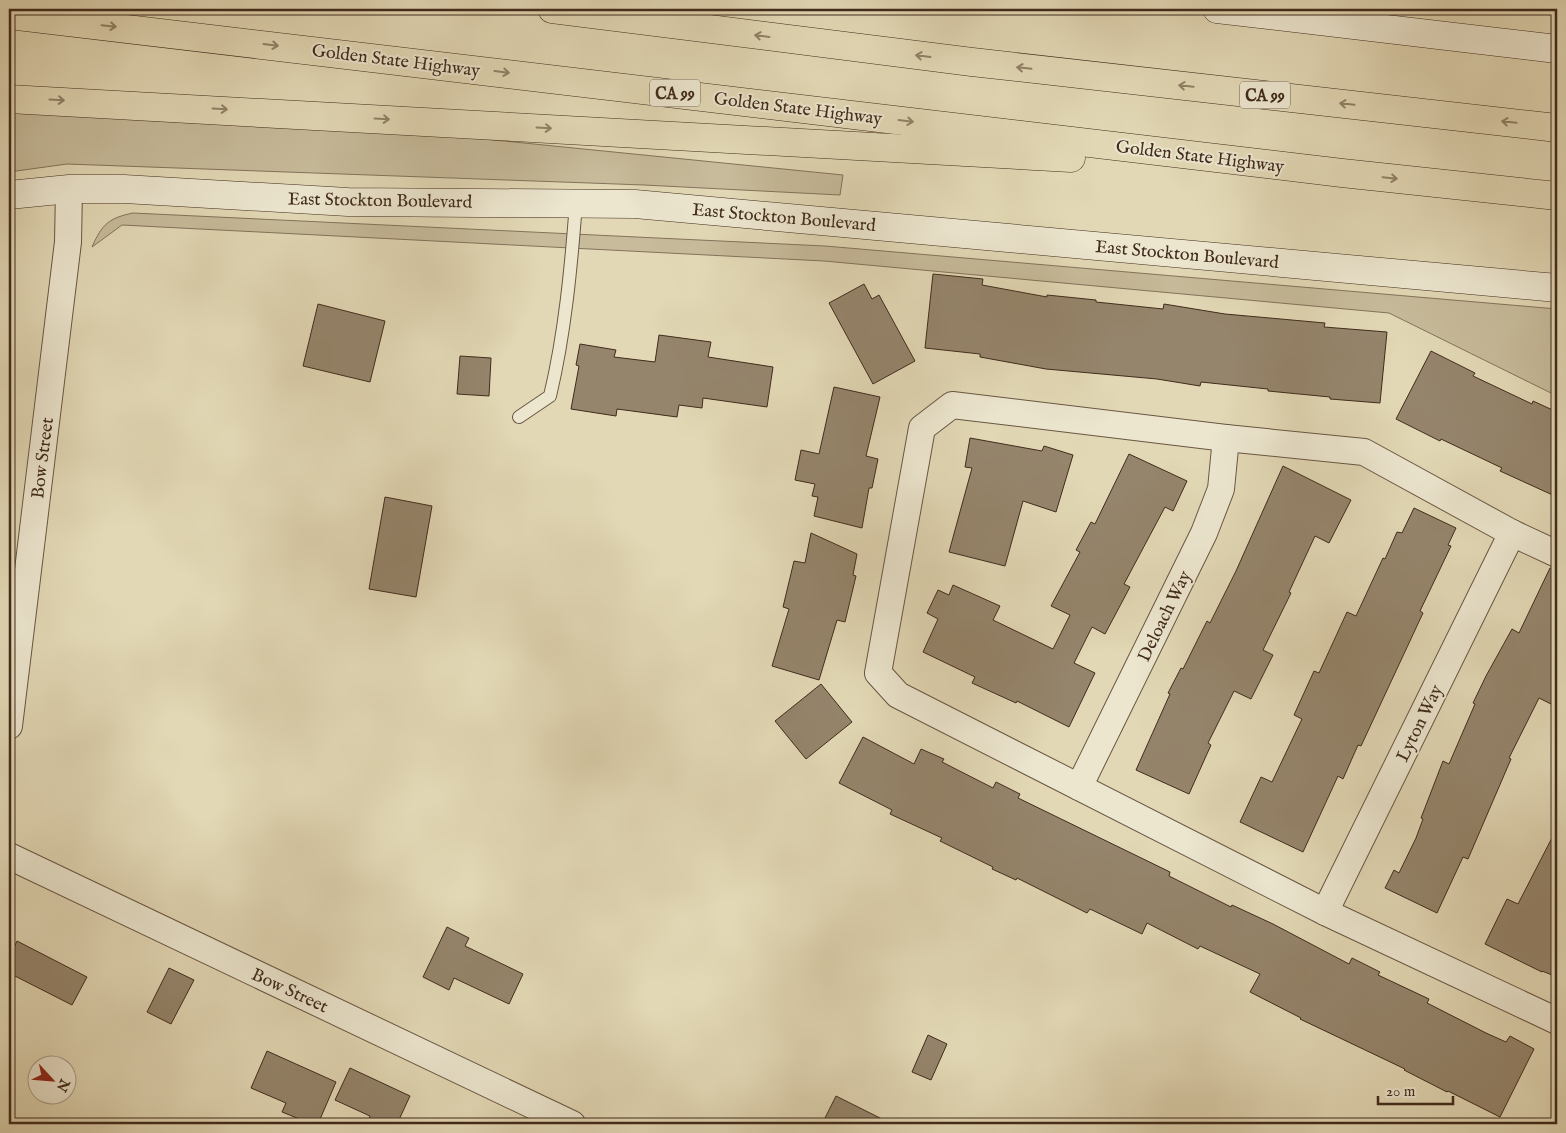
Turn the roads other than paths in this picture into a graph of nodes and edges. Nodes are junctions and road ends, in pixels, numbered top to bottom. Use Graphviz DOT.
graph roads {
  1 [pos="552,9"];
  2 [pos="1217,9"];
  3 [pos="9,14"];
  4 [pos="1557,49"];
  5 [pos="9,99"];
  6 [pos="1557,128"];
  7 [pos="1342,173"];
  8 [pos="69,189"];
  9 [pos="9,195"];
  10 [pos="1557,196"];
  11 [pos="576,203"];
  12 [pos="1557,288"];
  13 [pos="519,417"];
  14 [pos="1226,438"];
  15 [pos="1512,533"];
  16 [pos="1557,554"];
  17 [pos="9,726"];
  18 [pos="1079,787"];
  19 [pos="9,856"];
  20 [pos="1325,912"];
  21 [pos="1557,1020"];
  22 [pos="572,1124"];
  6 -- 1 [label="highway, CA 99, one-way"];
  2 -- 4 [label="street"];
  3 -- 7 [label="highway, Golden State Highway / CA 99, one-way"];
  5 -- 7 [label="highway, one-way"];
  7 -- 10 [label="highway, Golden State Highway / CA 99, one-way"];
  8 -- 9 [label="street, East Stockton Boulevard"];
  8 -- 11 [label="street, East Stockton Boulevard"];
  8 -- 17 [label="street, Bow Street"];
  11 -- 12 [label="street, East Stockton Boulevard"];
  11 -- 13 [label="lane"];
  14 -- 15 [label="street"];
  14 -- 18 [label="street, Deloach Way"];
  14 -- 18 [label="street"];
  15 -- 16 [label="street"];
  15 -- 20 [label="street, Lyton Way"];
  18 -- 20 [label="street"];
  19 -- 22 [label="street, Bow Street"];
  20 -- 21 [label="street"];
}
